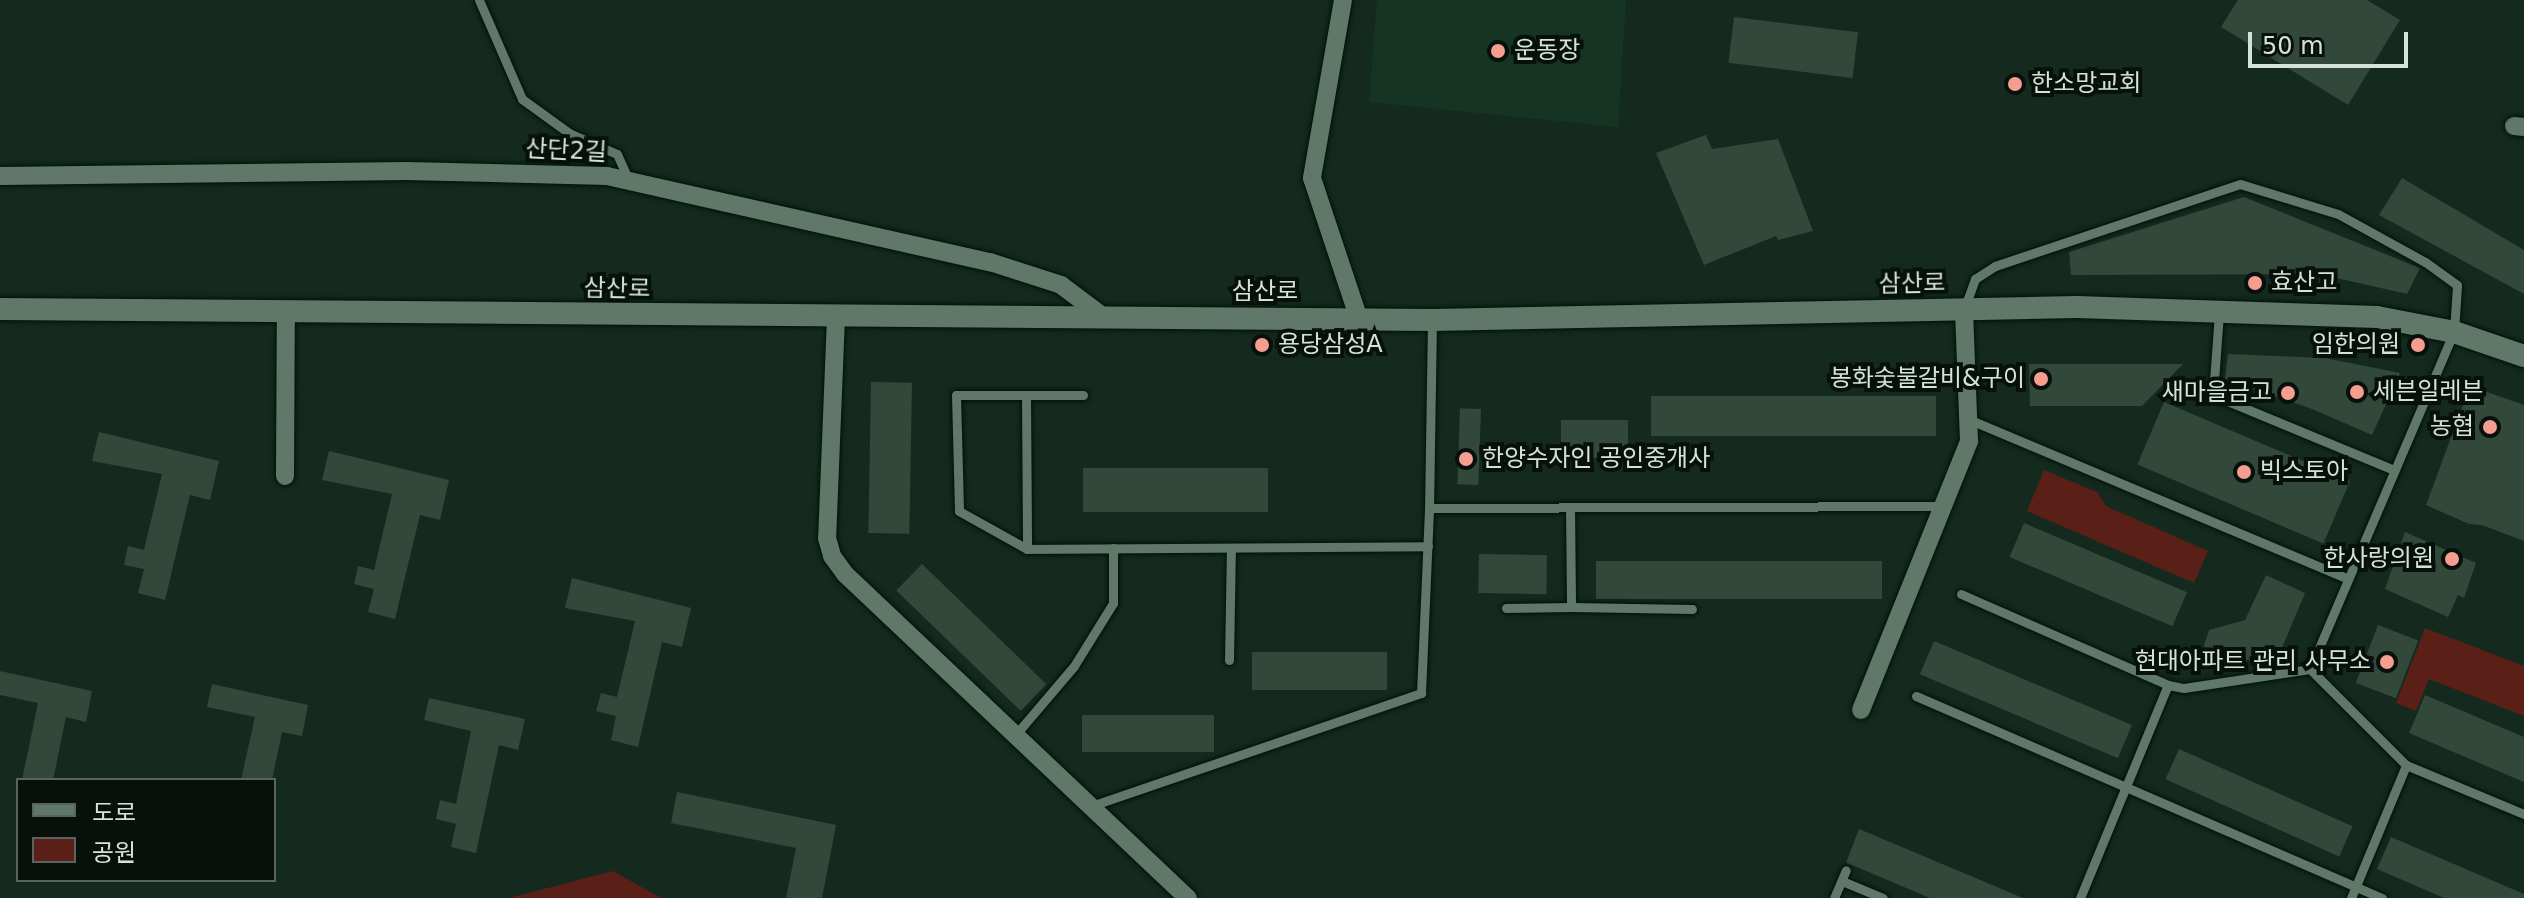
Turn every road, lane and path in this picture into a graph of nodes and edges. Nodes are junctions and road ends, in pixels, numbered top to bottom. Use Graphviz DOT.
graph roads {
  1 [pos="479,0"];
  2 [pos="1343,0"];
  3 [pos="0,176"];
  4 [pos="629,181"];
  5 [pos="0,309"];
  6 [pos="1964,309"];
  7 [pos="286,312"];
  8 [pos="2219,312"];
  9 [pos="836,317"];
  10 [pos="1105,318"];
  11 [pos="1359,319"];
  12 [pos="1432,320"];
  13 [pos="2454,332"];
  14 [pos="2524,356"];
  15 [pos="1026,395"];
  16 [pos="1083,395"];
  17 [pos="1968,419"];
  18 [pos="2392,469"];
  19 [pos="285,476"];
  20 [pos="1942,506"];
  21 [pos="1570,507"];
  22 [pos="1429,508"];
  23 [pos="1428,546"];
  24 [pos="1113,548"];
  25 [pos="1231,548"];
  26 [pos="1027,549"];
  27 [pos="2347,578"];
  28 [pos="1961,594"];
  29 [pos="1571,607"];
  30 [pos="1506,608"];
  31 [pos="1692,609"];
  32 [pos="1229,660"];
  33 [pos="2310,669"];
  34 [pos="2168,685"];
  35 [pos="1916,696"];
  36 [pos="1861,710"];
  37 [pos="1017,733"];
  38 [pos="2406,765"];
  39 [pos="2126,787"];
  40 [pos="1091,806"];
  41 [pos="2524,814"];
  42 [pos="1846,870"];
  43 [pos="1842,881"];
  44 [pos="2356,887"];
  45 [pos="1188,898"];
  46 [pos="1834,898"];
  47 [pos="1883,898"];
  48 [pos="2080,898"];
  49 [pos="2351,898"];
  50 [pos="2382,898"];
  1 -- 4 [label="lane"];
  2 -- 11 [label="street"];
  3 -- 4 [label="street, 산단2길"];
  4 -- 10 [label="street, 산단2길"];
  5 -- 7 [label="main road, 삼산로"];
  6 -- 8 [label="main road, 삼산로"];
  6 -- 12 [label="main road, 삼산로"];
  6 -- 13 [label="lane"];
  6 -- 17 [label="street"];
  7 -- 9 [label="main road, 삼산로"];
  7 -- 19 [label="street"];
  8 -- 13 [label="main road, 삼산로"];
  8 -- 18 [label="lane"];
  9 -- 10 [label="main road, 삼산로"];
  9 -- 37 [label="street"];
  10 -- 11 [label="main road, 삼산로"];
  11 -- 12 [label="main road, 삼산로"];
  12 -- 22 [label="lane"];
  13 -- 14 [label="main road, 삼산로"];
  13 -- 18 [label="lane"];
  15 -- 16 [label="lane"];
  15 -- 26 [label="lane"];
  15 -- 26 [label="lane"];
  17 -- 20 [label="street"];
  17 -- 27 [label="lane"];
  18 -- 27 [label="lane"];
  20 -- 21 [label="lane"];
  20 -- 36 [label="street"];
  21 -- 22 [label="lane"];
  21 -- 29 [label="lane"];
  22 -- 23 [label="lane"];
  23 -- 25 [label="lane"];
  23 -- 40 [label="lane"];
  24 -- 25 [label="lane"];
  24 -- 26 [label="lane"];
  24 -- 37 [label="lane"];
  25 -- 32 [label="lane"];
  27 -- 33 [label="lane"];
  28 -- 34 [label="lane"];
  29 -- 30 [label="lane"];
  29 -- 31 [label="lane"];
  33 -- 34 [label="lane"];
  33 -- 38 [label="lane"];
  34 -- 39 [label="lane"];
  35 -- 39 [label="lane"];
  37 -- 40 [label="street"];
  38 -- 41 [label="lane"];
  38 -- 44 [label="lane"];
  39 -- 44 [label="lane"];
  39 -- 48 [label="lane"];
  40 -- 45 [label="street"];
  42 -- 43 [label="lane"];
  43 -- 46 [label="lane"];
  43 -- 47 [label="lane"];
  44 -- 49 [label="lane"];
  44 -- 50 [label="lane"];
}
